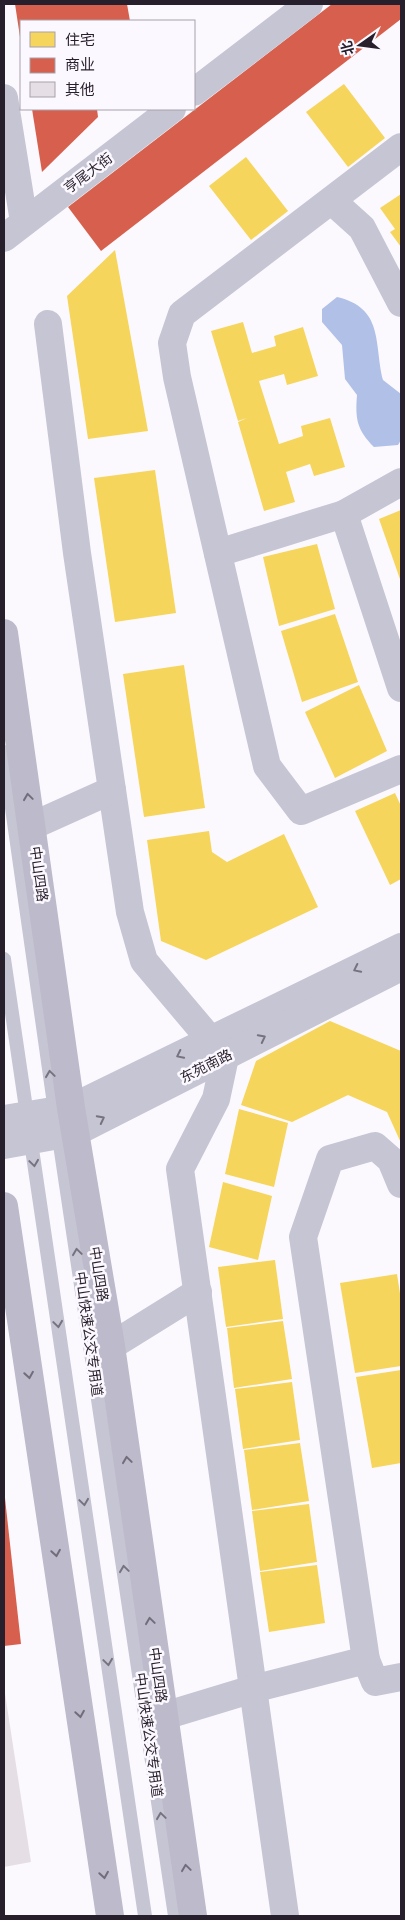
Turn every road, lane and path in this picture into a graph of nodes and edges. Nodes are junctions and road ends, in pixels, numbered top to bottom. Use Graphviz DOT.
graph roads {
  1 [pos="309,4"];
  2 [pos="195,91"];
  3 [pos="4,98"];
  4 [pos="171,110"];
  5 [pos="401,147"];
  6 [pos="332,200"];
  7 [pos="14,230"];
  8 [pos="401,302"];
  9 [pos="48,324"];
  10 [pos="401,482"];
  11 [pos="344,514"];
  12 [pos="218,553"];
  13 [pos="4,633"];
  14 [pos="401,688"];
  15 [pos="4,752"];
  16 [pos="401,769"];
  17 [pos="112,790"];
  18 [pos="32,826"];
  19 [pos="401,948"];
  20 [pos="4,959"];
  21 [pos="401,967"];
  22 [pos="218,1048"];
  23 [pos="65,1121"];
  24 [pos="20,1125"];
  25 [pos="4,1144"];
  26 [pos="401,1184"];
  27 [pos="4,1206"];
  28 [pos="198,1292"];
  29 [pos="111,1346"];
  30 [pos="366,1660"];
  31 [pos="401,1677"];
  32 [pos="253,1689"];
  33 [pos="164,1716"];
  34 [pos="110,1916"];
  35 [pos="145,1916"];
  36 [pos="175,1916"];
  37 [pos="193,1916"];
  38 [pos="285,1916"];
  1 -- 2 [label="street"];
  3 -- 7 [label="street"];
  4 -- 7 [label="street, 亨尾大街"];
  5 -- 6 [label="street"];
  6 -- 8 [label="street"];
  6 -- 12 [label="street"];
  9 -- 17 [label="street"];
  10 -- 11 [label="street"];
  11 -- 12 [label="street"];
  11 -- 14 [label="street"];
  12 -- 16 [label="street"];
  18 -- 13 [label="main road, 中山四路, one-way"];
  23 -- 15 [label="lane, 中山快速公交专用道, one-way"];
  17 -- 18 [label="street"];
  17 -- 22 [label="street"];
  18 -- 23 [label="main road, 中山四路"];
  19 -- 22 [label="street, 东苑南路, one-way"];
  20 -- 24 [label="lane"];
  22 -- 21 [label="street, 东苑南路, one-way"];
  22 -- 23 [label="street, 东苑南路"];
  22 -- 28 [label="street"];
  23 -- 24 [label="street, 东苑南路"];
  23 -- 29 [label="main road, 中山四路"];
  36 -- 23 [label="lane, 中山快速公交专用道, one-way"];
  24 -- 25 [label="street, 东苑南路"];
  24 -- 35 [label="lane, one-way"];
  26 -- 30 [label="street"];
  27 -- 34 [label="main road, one-way"];
  28 -- 29 [label="street"];
  28 -- 32 [label="street"];
  33 -- 29 [label="main road, 中山四路, one-way"];
  30 -- 31 [label="street"];
  30 -- 32 [label="street"];
  32 -- 33 [label="street"];
  32 -- 38 [label="street"];
  37 -- 33 [label="main road, 中山四路, one-way"];
}
